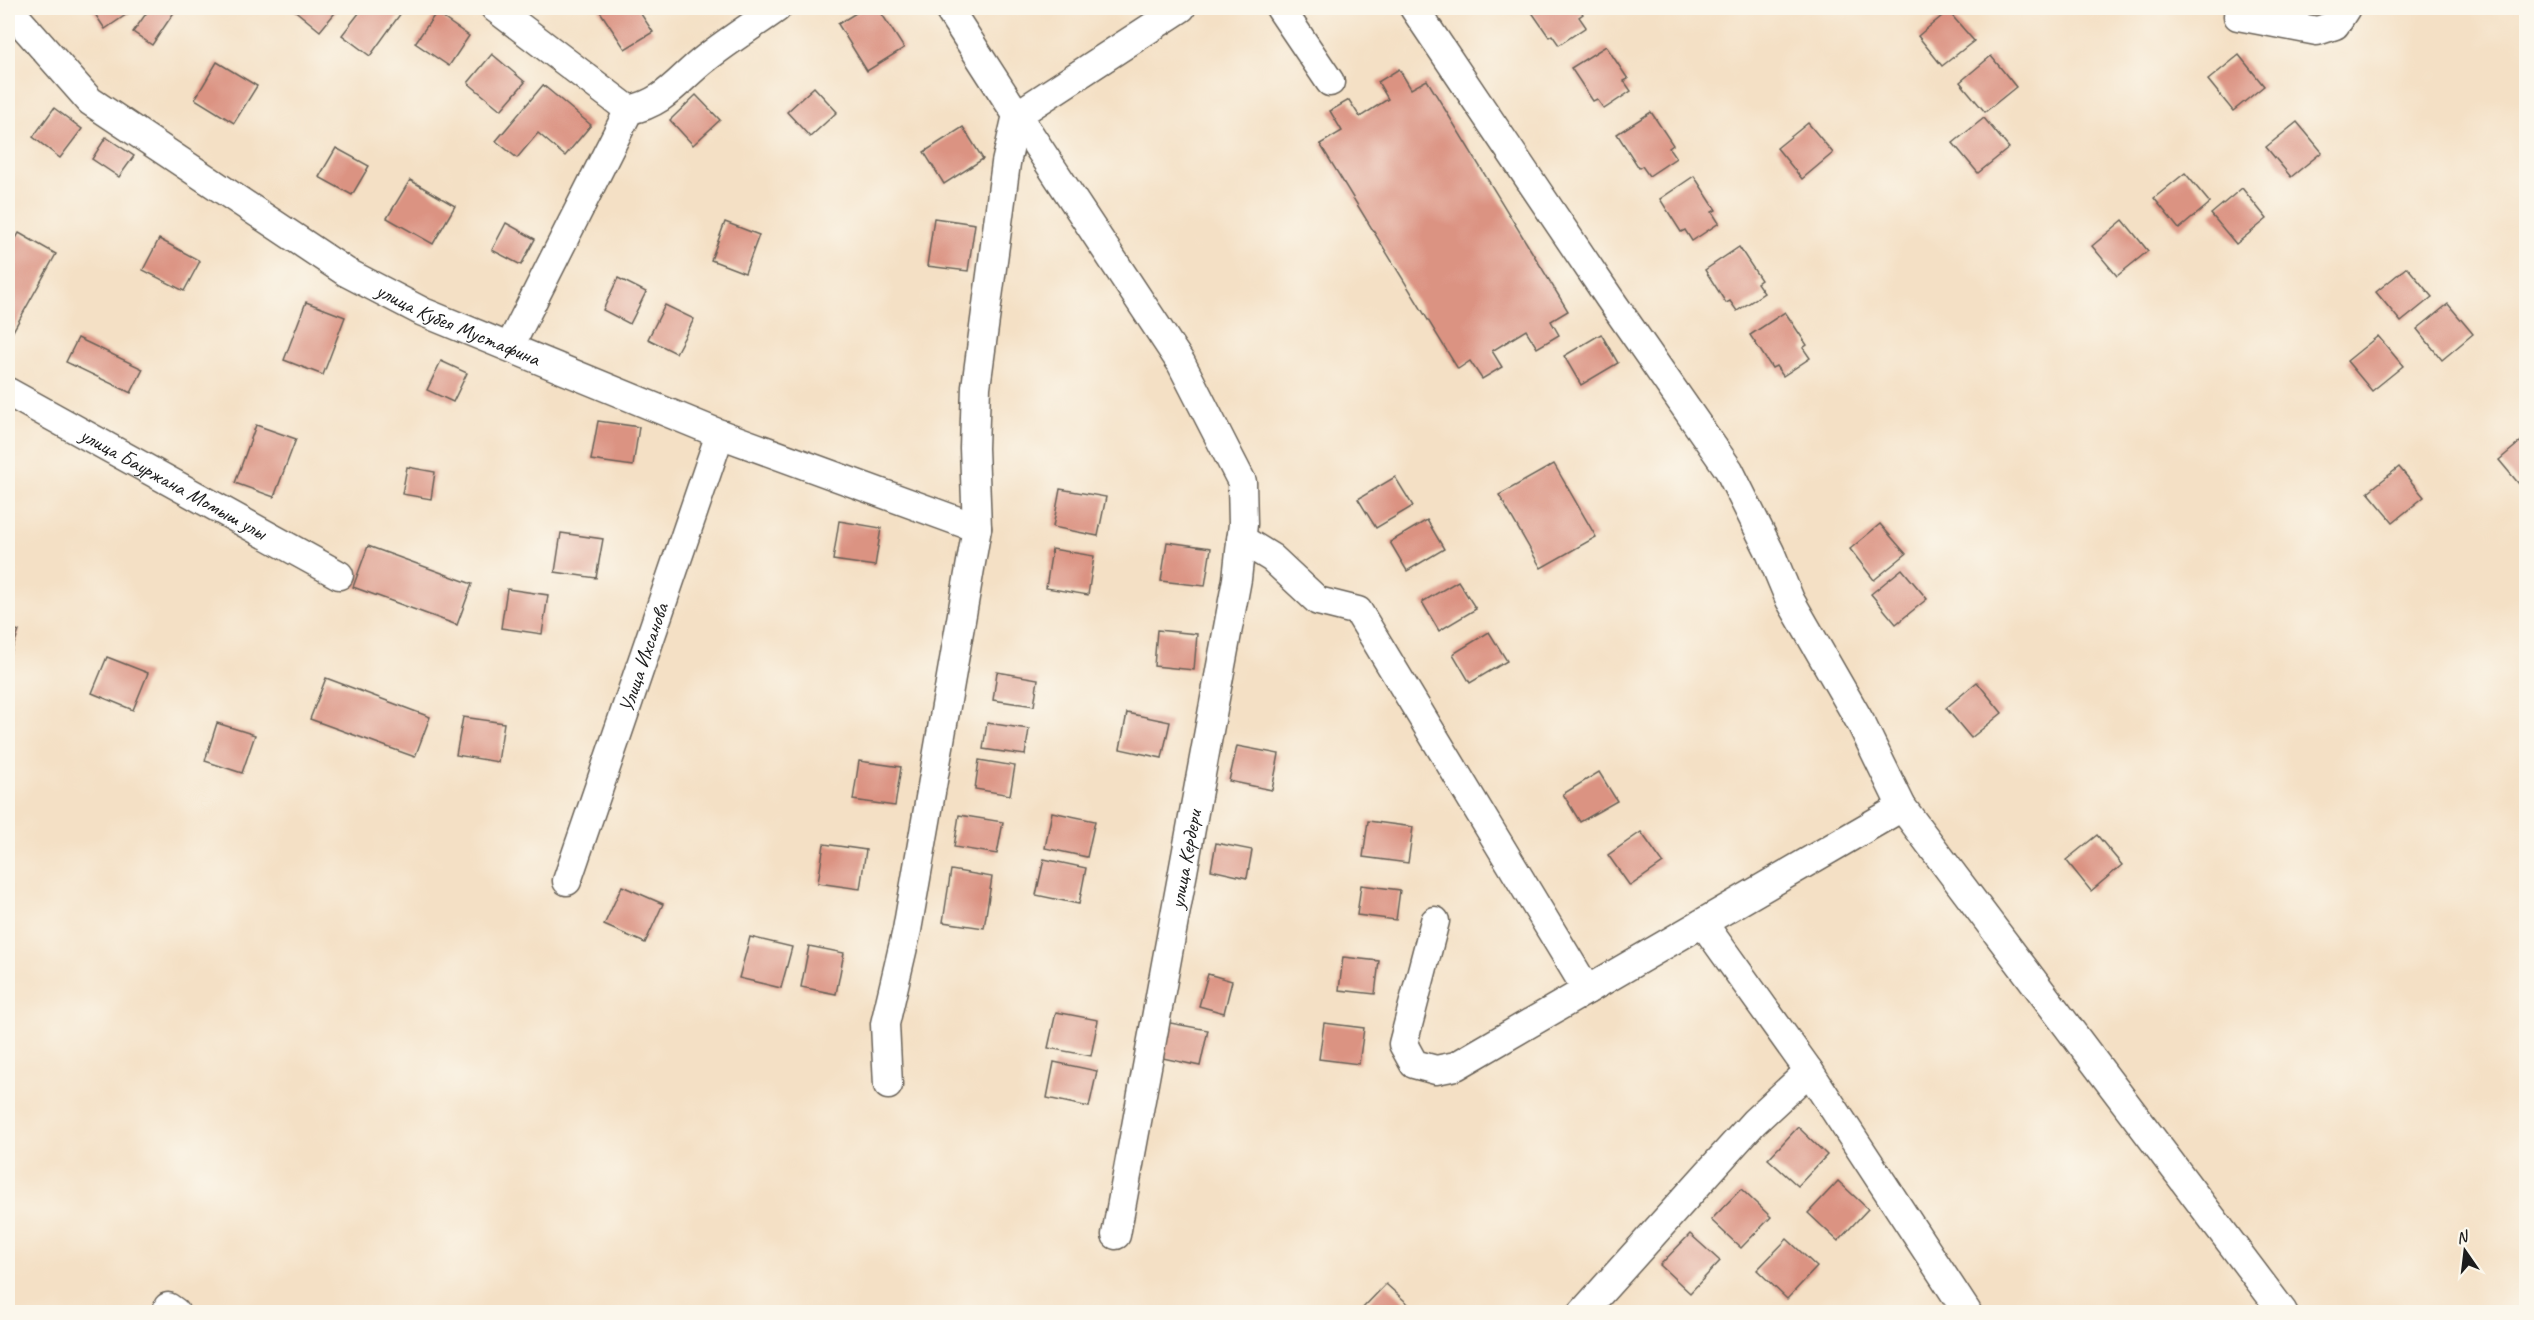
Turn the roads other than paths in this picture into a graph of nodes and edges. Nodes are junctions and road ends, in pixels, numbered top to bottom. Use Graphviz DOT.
graph roads {
  1 [pos="8,8"];
  2 [pos="495,8"];
  3 [pos="777,8"];
  4 [pos="948,8"];
  5 [pos="1181,8"];
  6 [pos="1280,8"];
  7 [pos="1414,8"];
  8 [pos="2346,8"];
  9 [pos="2238,16"];
  10 [pos="1330,82"];
  11 [pos="629,110"];
  12 [pos="1017,115"];
  13 [pos="510,346"];
  14 [pos="8,392"];
  15 [pos="720,434"];
  16 [pos="977,528"];
  17 [pos="1241,539"];
  18 [pos="339,576"];
  19 [pos="1902,807"];
  20 [pos="567,881"];
  21 [pos="1435,921"];
  22 [pos="1703,923"];
  23 [pos="1587,990"];
  24 [pos="1809,1071"];
  25 [pos="888,1085"];
  26 [pos="1116,1235"];
  27 [pos="1583,1312"];
  28 [pos="1967,1312"];
  29 [pos="2283,1312"];
  1 -- 13 [label="street, улица Кубея Мустафина"];
  2 -- 11 [label="street"];
  3 -- 11 [label="street"];
  4 -- 12 [label="street"];
  5 -- 12 [label="street"];
  6 -- 10 [label="street"];
  7 -- 19 [label="street"];
  8 -- 9 [label="street"];
  11 -- 13 [label="street"];
  12 -- 16 [label="street"];
  12 -- 17 [label="street, улица Кердери"];
  13 -- 15 [label="street, улица Кубея Мустафина"];
  14 -- 18 [label="street, улица Бауржана Момыш улы"];
  15 -- 16 [label="street, улица Кубея Мустафина"];
  15 -- 20 [label="street, Улица Ихсанова"];
  16 -- 25 [label="street"];
  17 -- 23 [label="street"];
  17 -- 26 [label="street, улица Кердери"];
  19 -- 22 [label="street"];
  19 -- 29 [label="street"];
  21 -- 23 [label="street"];
  22 -- 23 [label="street"];
  22 -- 24 [label="street"];
  24 -- 27 [label="street"];
  24 -- 28 [label="street"];
}
